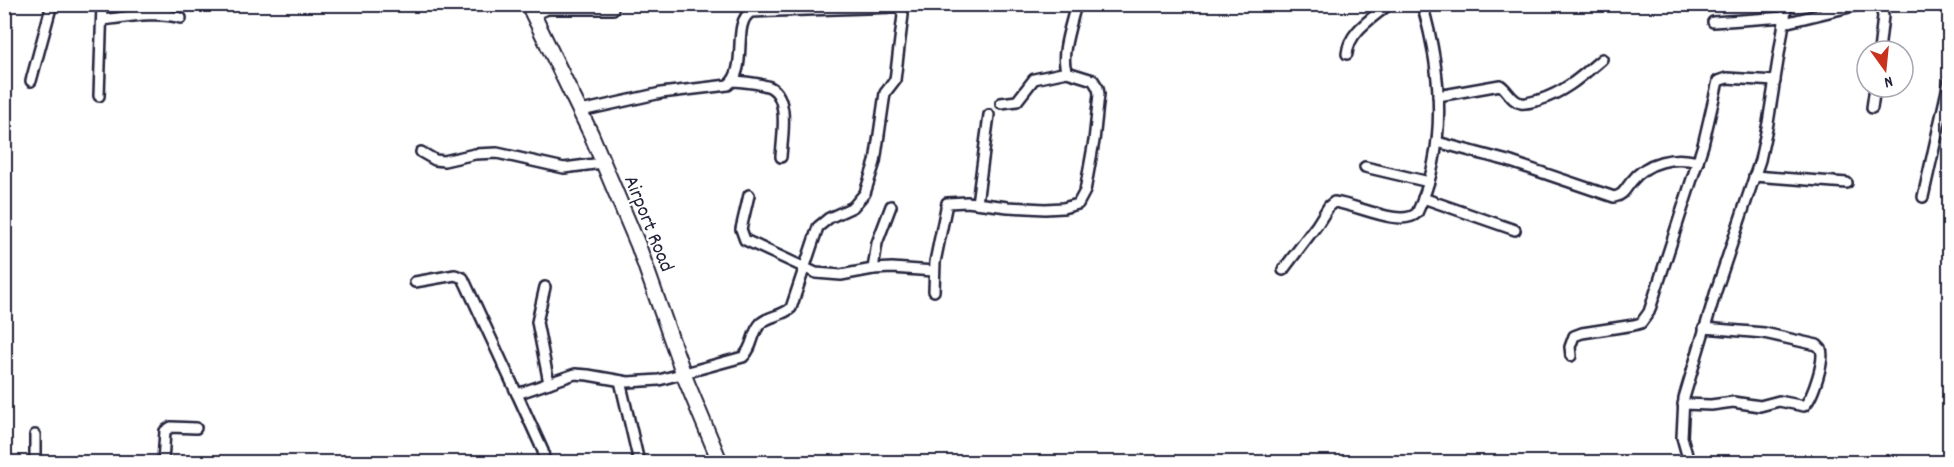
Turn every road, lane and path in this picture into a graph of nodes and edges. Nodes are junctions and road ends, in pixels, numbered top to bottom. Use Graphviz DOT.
graph roads {
  1 [pos="52,4"];
  2 [pos="102,4"];
  3 [pos="1076,4"];
  4 [pos="1422,4"];
  5 [pos="1787,4"];
  6 [pos="1862,4"];
  7 [pos="1880,4"];
  8 [pos="1383,6"];
  9 [pos="531,9"];
  10 [pos="613,9"];
  11 [pos="181,18"];
  12 [pos="102,20"];
  13 [pos="1785,20"];
  14 [pos="1713,22"];
  15 [pos="1880,39"];
  16 [pos="1347,54"];
  17 [pos="1602,59"];
  18 [pos="1067,72"];
  19 [pos="1950,77"];
  20 [pos="31,81"];
  21 [pos="734,81"];
  22 [pos="1775,81"];
  23 [pos="99,96"];
  24 [pos="1438,96"];
  25 [pos="1873,99"];
  26 [pos="1001,103"];
  27 [pos="1872,108"];
  28 [pos="581,111"];
  29 [pos="989,115"];
  30 [pos="1437,142"];
  31 [pos="421,152"];
  32 [pos="781,157"];
  33 [pos="1698,162"];
  34 [pos="602,163"];
  35 [pos="1365,167"];
  36 [pos="1754,176"];
  37 [pos="1429,182"];
  38 [pos="1847,183"];
  39 [pos="749,195"];
  40 [pos="1923,197"];
  41 [pos="1424,198"];
  42 [pos="977,203"];
  43 [pos="891,206"];
  44 [pos="1515,230"];
  45 [pos="803,269"];
  46 [pos="873,269"];
  47 [pos="1283,270"];
  48 [pos="934,271"];
  49 [pos="415,282"];
  50 [pos="545,287"];
  51 [pos="934,291"];
  52 [pos="1704,328"];
  53 [pos="1571,356"];
  54 [pos="684,373"];
  55 [pos="620,381"];
  56 [pos="549,383"];
  57 [pos="522,392"];
  58 [pos="1683,405"];
  59 [pos="196,428"];
  60 [pos="35,435"];
  61 [pos="35,462"];
  62 [pos="163,462"];
  63 [pos="541,462"];
  64 [pos="639,462"];
  65 [pos="720,462"];
  66 [pos="1689,462"];
  1 -- 20 [label="street"];
  2 -- 12 [label="street"];
  3 -- 18 [label="street"];
  4 -- 24 [label="street"];
  5 -- 13 [label="street"];
  6 -- 13 [label="street"];
  7 -- 15 [label="street"];
  8 -- 16 [label="street"];
  9 -- 10 [label="street"];
  9 -- 28 [label="main road, Airport Road"];
  11 -- 12 [label="street"];
  12 -- 23 [label="street"];
  13 -- 14 [label="street"];
  13 -- 22 [label="street"];
  17 -- 24 [label="street"];
  18 -- 26 [label="street"];
  18 -- 42 [label="street"];
  19 -- 40 [label="street"];
  21 -- 28 [label="street"];
  21 -- 32 [label="street"];
  21 -- 45 [label="street"];
  22 -- 33 [label="street"];
  22 -- 36 [label="street"];
  24 -- 30 [label="street"];
  25 -- 27 [label="street"];
  28 -- 34 [label="main road, Airport Road"];
  29 -- 42 [label="street"];
  30 -- 33 [label="street"];
  30 -- 37 [label="street"];
  31 -- 34 [label="street"];
  33 -- 53 [label="street"];
  34 -- 54 [label="main road, Airport Road"];
  35 -- 37 [label="street"];
  36 -- 38 [label="street"];
  36 -- 52 [label="street"];
  37 -- 41 [label="street"];
  39 -- 45 [label="street"];
  41 -- 44 [label="street"];
  41 -- 47 [label="street"];
  42 -- 48 [label="street"];
  43 -- 46 [label="street"];
  45 -- 46 [label="street"];
  45 -- 54 [label="street"];
  46 -- 48 [label="street"];
  48 -- 51 [label="street"];
  49 -- 57 [label="street"];
  50 -- 56 [label="street"];
  52 -- 58 [label="street"];
  52 -- 58 [label="street"];
  54 -- 55 [label="street"];
  54 -- 65 [label="main road, Airport Road"];
  55 -- 56 [label="street"];
  55 -- 64 [label="street"];
  56 -- 57 [label="street"];
  57 -- 63 [label="street"];
  58 -- 66 [label="street"];
  59 -- 62 [label="street"];
  60 -- 61 [label="street"];
}
